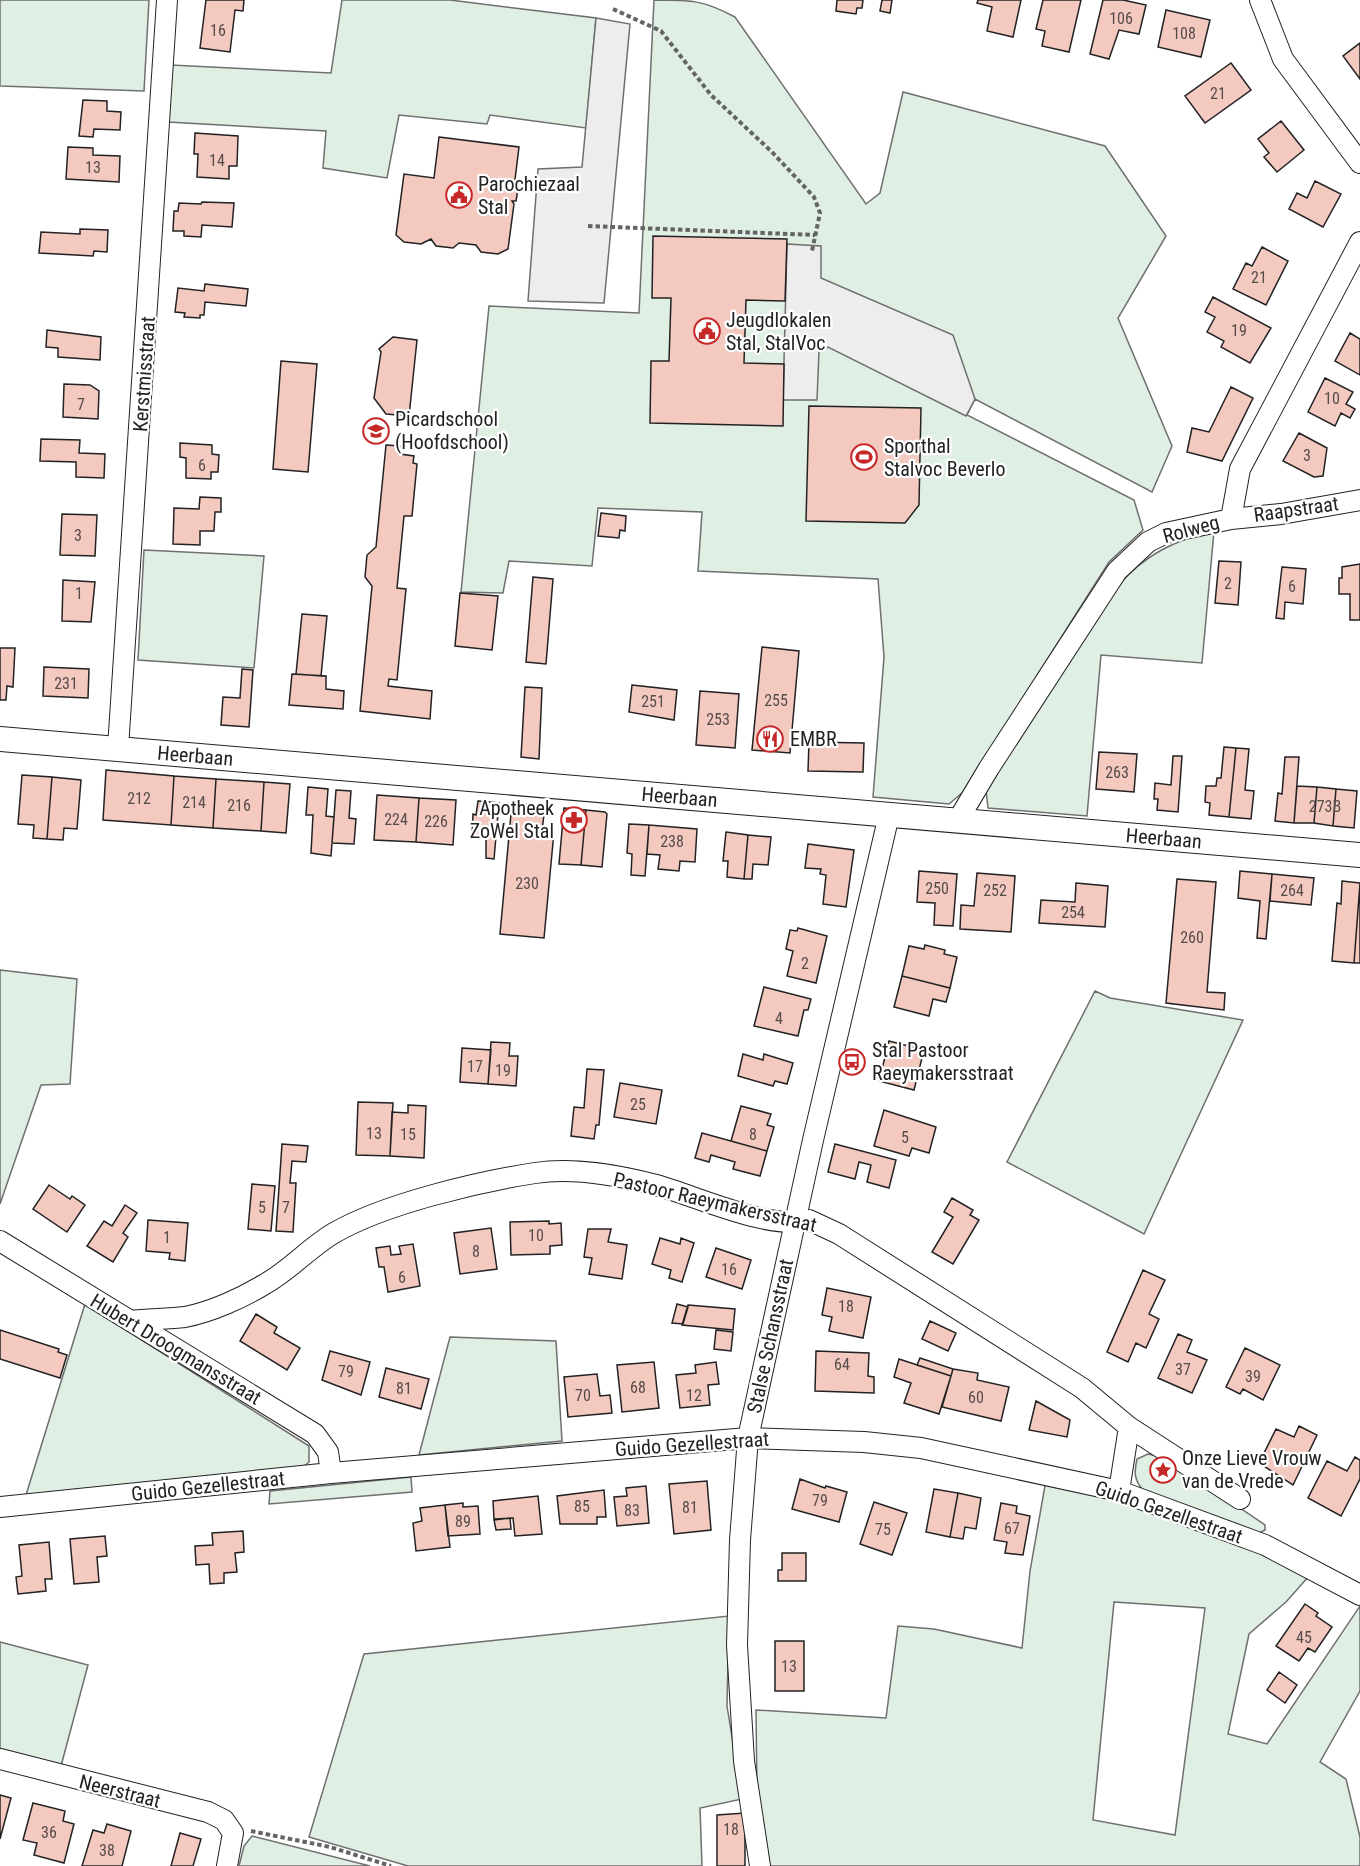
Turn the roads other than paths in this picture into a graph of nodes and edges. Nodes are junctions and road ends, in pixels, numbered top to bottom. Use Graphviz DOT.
graph roads {
  1 [pos="167,0"];
  2 [pos="1260,0"];
  3 [pos="1360,163"];
  4 [pos="1360,242"];
  5 [pos="1360,500"];
  6 [pos="1231,519"];
  7 [pos="0,739"];
  8 [pos="118,748"];
  9 [pos="889,815"];
  10 [pos="958,820"];
  11 [pos="1360,855"];
  12 [pos="794,1224"];
  13 [pos="0,1241"];
  14 [pos="130,1321"];
  15 [pos="1130,1427"];
  16 [pos="748,1438"];
  17 [pos="331,1473"];
  18 [pos="1119,1491"];
  19 [pos="1240,1499"];
  20 [pos="0,1507"];
  21 [pos="1360,1595"];
  22 [pos="0,1759"];
  23 [pos="227,1866"];
  24 [pos="760,1866"];
  1 -- 8 [label="street, Kerstmisstraat"];
  2 -- 3 [label="street"];
  4 -- 6 [label="street, Rolweg"];
  5 -- 6 [label="street, Raapstraat"];
  6 -- 10 [label="street, Rolweg"];
  7 -- 8 [label="street, Heerbaan"];
  8 -- 9 [label="street, Heerbaan"];
  9 -- 10 [label="street, Heerbaan"];
  9 -- 12 [label="street, Stalse Schansstraat"];
  10 -- 11 [label="street, Heerbaan"];
  12 -- 14 [label="street, Pastoor Raeymakersstraat"];
  12 -- 15 [label="street, Pastoor Raeymakersstraat"];
  12 -- 16 [label="street, Stalse Schansstraat"];
  13 -- 14 [label="street, Hubert Droogmansstraat"];
  14 -- 17 [label="street, Hubert Droogmansstraat"];
  15 -- 18 [label="street"];
  15 -- 19 [label="street, Pastoor Raeymakersstraat"];
  16 -- 17 [label="street, Guido Gezellestraat"];
  16 -- 18 [label="street, Guido Gezellestraat"];
  16 -- 24 [label="street, Stalse Schansstraat"];
  17 -- 20 [label="street, Guido Gezellestraat"];
  18 -- 21 [label="street, Guido Gezellestraat"];
  22 -- 23 [label="street, Neerstraat"];
}
